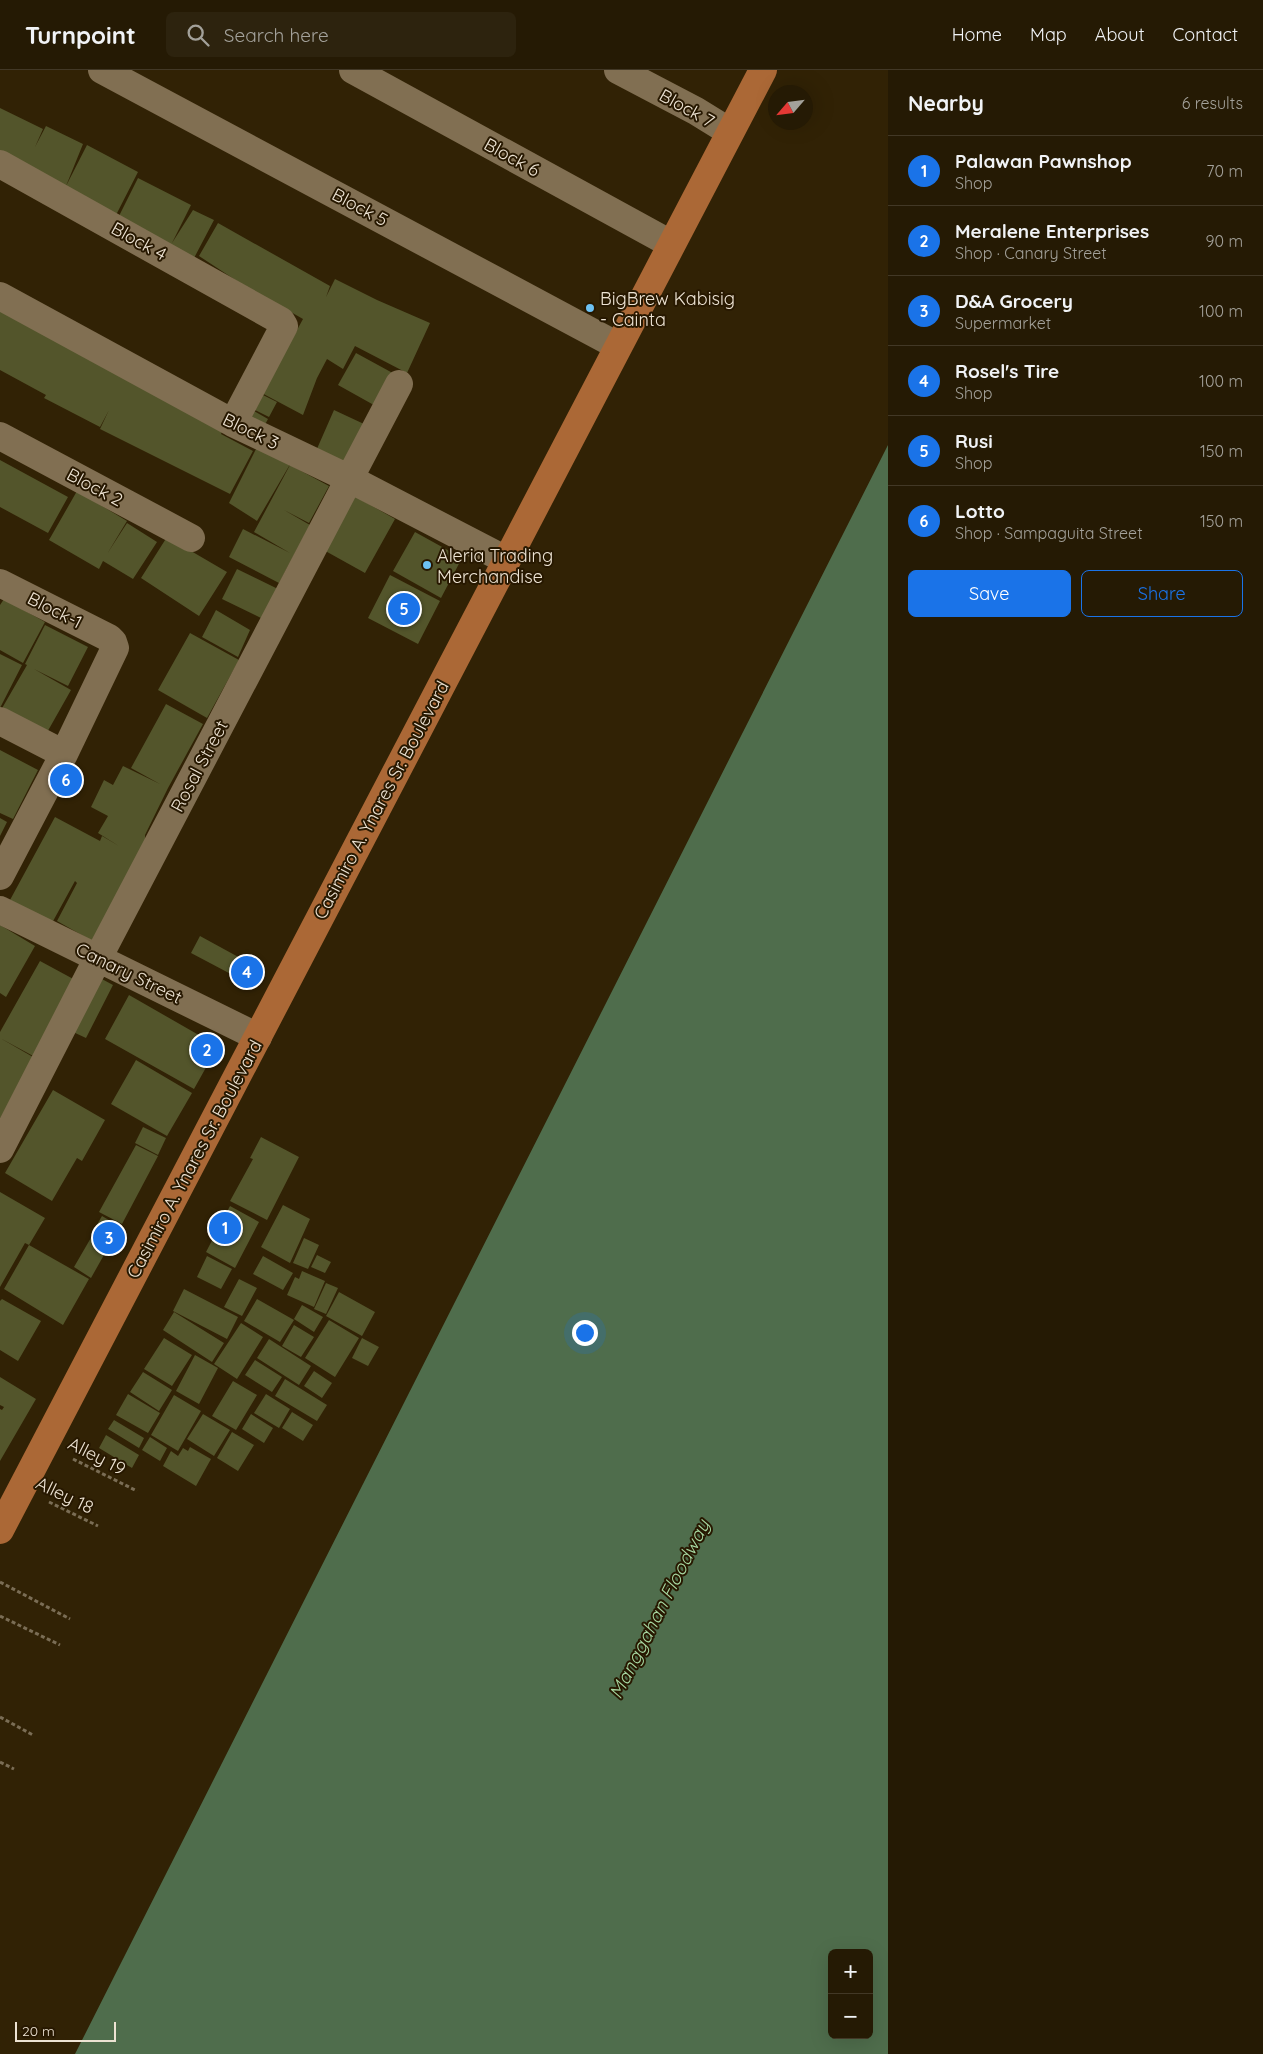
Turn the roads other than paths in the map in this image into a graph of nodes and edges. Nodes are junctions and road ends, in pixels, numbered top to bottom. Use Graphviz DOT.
graph roads {
  1 [pos="102,70"];
  2 [pos="353,70"];
  3 [pos="618,70"];
  4 [pos="762,70"];
  5 [pos="730,132"];
  6 [pos="0,164"];
  7 [pos="671,244"];
  8 [pos="0,296"];
  9 [pos="618,346"];
  10 [pos="399,384"];
  11 [pos="233,423"];
  12 [pos="0,436"];
  13 [pos="350,479"];
  14 [pos="190,538"];
  15 [pos="506,560"];
  16 [pos="0,583"];
  17 [pos="0,720"];
  18 [pos="64,754"];
  19 [pos="1,873"];
  20 [pos="0,910"];
  21 [pos="98,958"];
  22 [pos="258,1037"];
  23 [pos="0,1149"];
  24 [pos="0,1530"];
  1 -- 9 [label="street, Block 5"];
  2 -- 7 [label="street, Block 6"];
  3 -- 5 [label="street, Block 7"];
  4 -- 5 [label="main road, Casimiro A. Ynares Sr. Boulevard"];
  5 -- 7 [label="main road, Casimiro A. Ynares Sr. Boulevard"];
  6 -- 11 [label="street, Block 4"];
  7 -- 9 [label="main road, Casimiro A. Ynares Sr. Boulevard"];
  8 -- 11 [label="street, Block 3"];
  9 -- 15 [label="main road, Casimiro A. Ynares Sr. Boulevard"];
  10 -- 13 [label="street, Rosal Street"];
  11 -- 13 [label="street, Block 3"];
  12 -- 14 [label="street, Block 2"];
  13 -- 15 [label="street, Block 3"];
  13 -- 21 [label="street, Rosal Street"];
  15 -- 22 [label="main road, Casimiro A. Ynares Sr. Boulevard"];
  16 -- 18 [label="street, Block-1"];
  17 -- 18 [label="street"];
  18 -- 19 [label="street"];
  20 -- 21 [label="street, Canary Street"];
  21 -- 22 [label="street, Canary Street"];
  21 -- 23 [label="street, Rosal Street"];
  22 -- 24 [label="main road, Casimiro A. Ynares Sr. Boulevard"];
}
